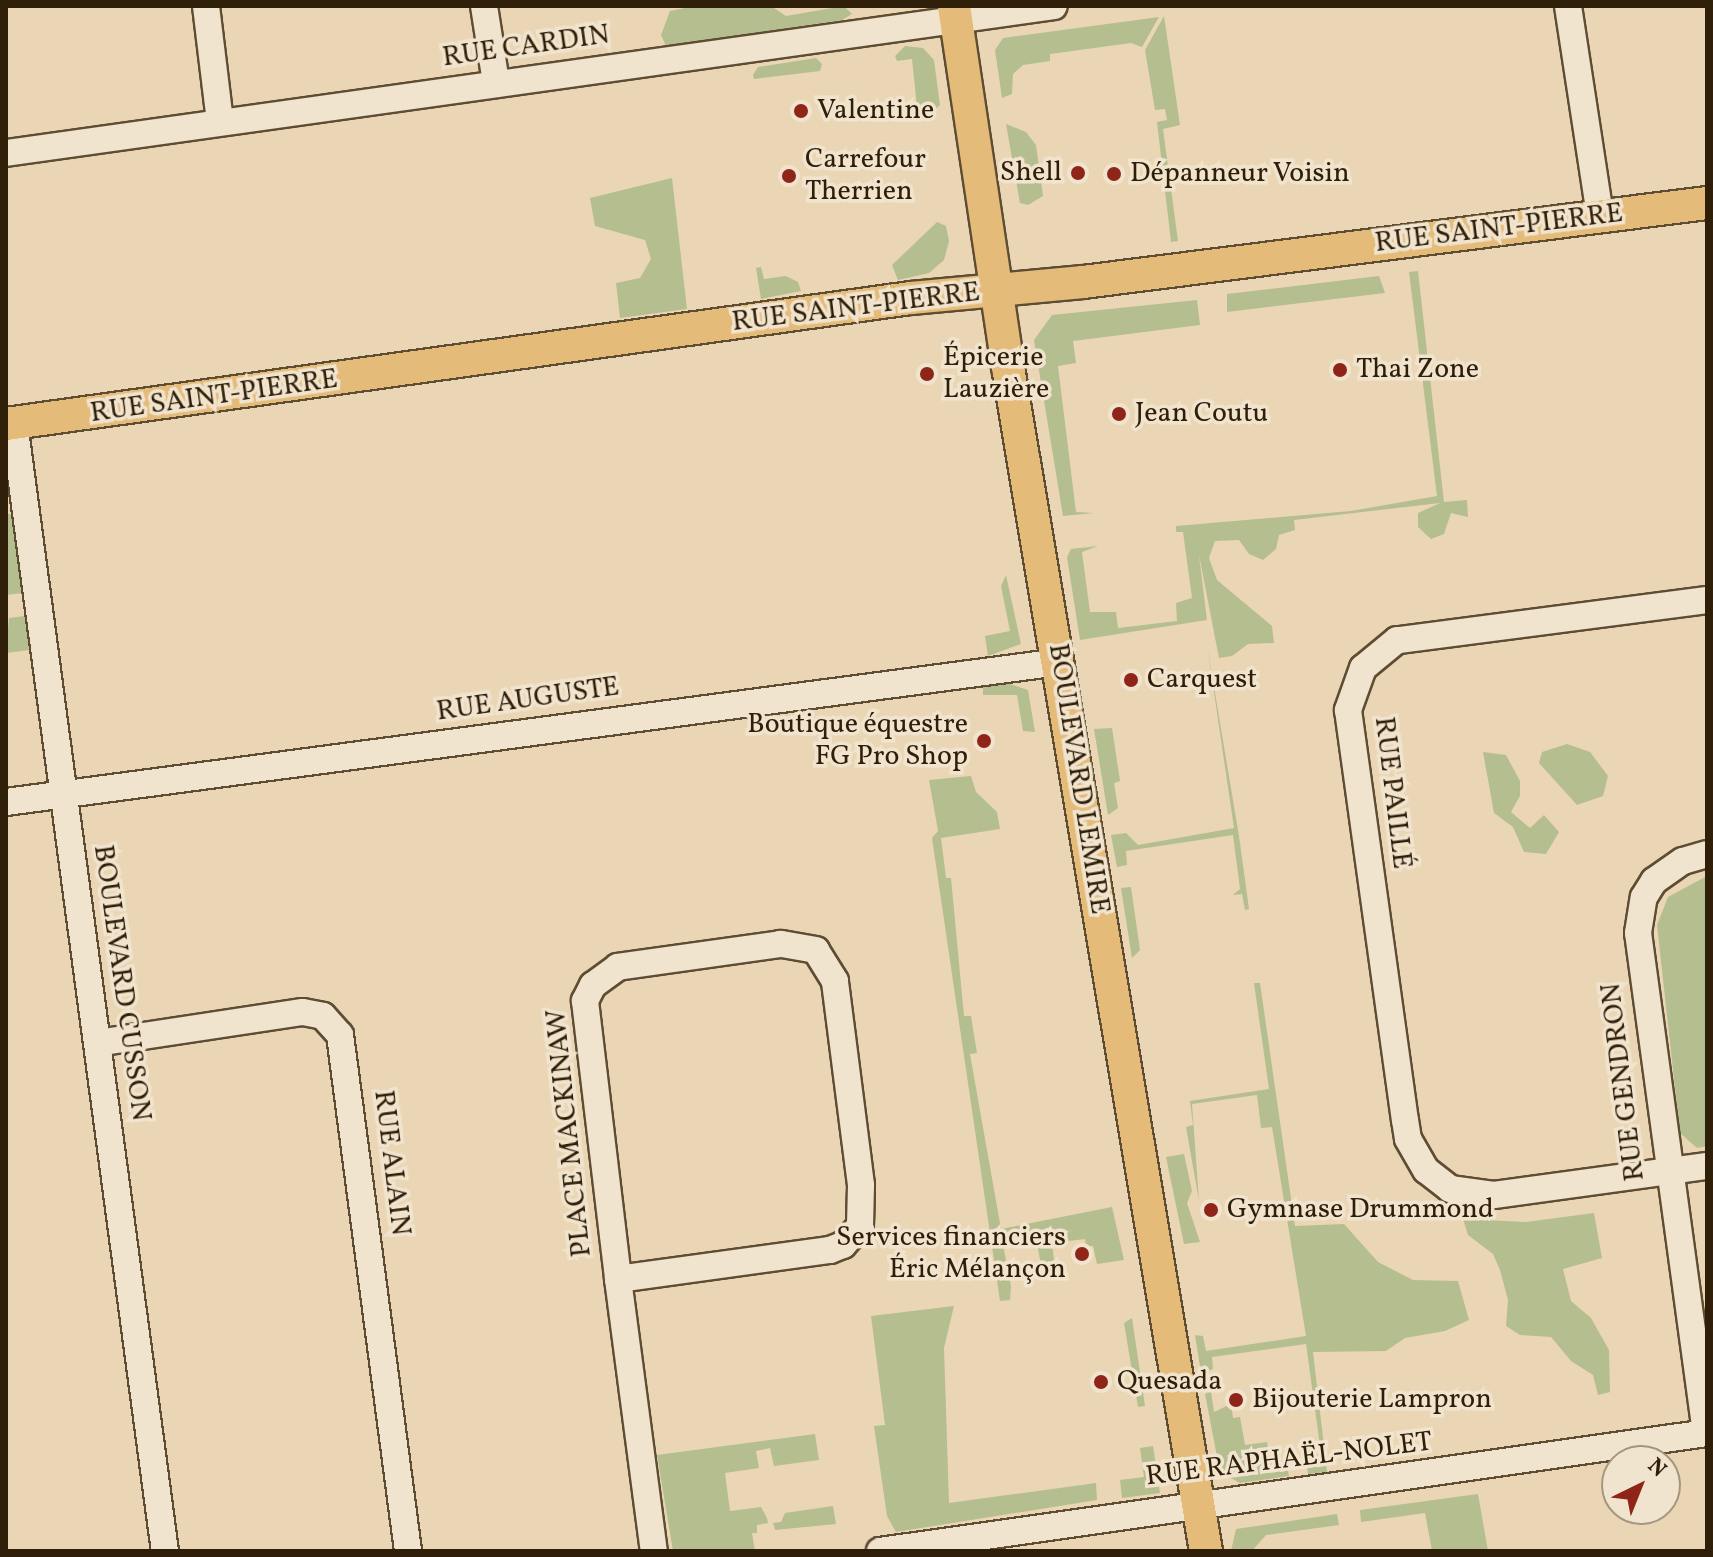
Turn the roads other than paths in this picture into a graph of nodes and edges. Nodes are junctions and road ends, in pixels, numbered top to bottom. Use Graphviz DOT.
graph roads {
  1 [pos="206,6"];
  2 [pos="484,6"];
  3 [pos="1054,6"];
  4 [pos="1568,6"];
  5 [pos="956,14"];
  6 [pos="496,83"];
  7 [pos="220,122"];
  8 [pos="6,153"];
  9 [pos="1707,203"];
  10 [pos="1600,216"];
  11 [pos="999,290"];
  12 [pos="10,424"];
  13 [pos="1707,600"];
  14 [pos="1059,662"];
  15 [pos="63,794"];
  16 [pos="6,802"];
  17 [pos="1707,854"];
  18 [pos="97,1043"];
  19 [pos="1707,1166"];
  20 [pos="1667,1173"];
  21 [pos="618,1279"];
  22 [pos="1707,1433"];
  23 [pos="1201,1504"];
  24 [pos="894,1550"];
  25 [pos="165,1551"];
  26 [pos="408,1551"];
  27 [pos="654,1551"];
  28 [pos="1206,1551"];
  1 -- 7 [label="street"];
  2 -- 6 [label="street"];
  3 -- 5 [label="street, RUE CARDIN"];
  4 -- 10 [label="street"];
  5 -- 6 [label="street, RUE CARDIN"];
  5 -- 11 [label="main road, BOULEVARD LEMIRE"];
  6 -- 7 [label="street, RUE CARDIN"];
  7 -- 8 [label="street, RUE CARDIN"];
  9 -- 10 [label="main road, RUE SAINT-PIERRE"];
  10 -- 11 [label="main road, RUE SAINT-PIERRE"];
  11 -- 12 [label="main road, RUE SAINT-PIERRE"];
  11 -- 14 [label="main road, BOULEVARD LEMIRE"];
  12 -- 15 [label="street, BOULEVARD CUSSON"];
  13 -- 20 [label="street, RUE PAILLÉ"];
  14 -- 15 [label="street, RUE AUGUSTE"];
  14 -- 23 [label="main road, BOULEVARD LEMIRE"];
  15 -- 16 [label="street, RUE AUGUSTE"];
  15 -- 18 [label="street, BOULEVARD CUSSON"];
  17 -- 20 [label="street, RUE GENDRON"];
  18 -- 25 [label="street, BOULEVARD CUSSON"];
  18 -- 26 [label="street, RUE ALAIN"];
  19 -- 20 [label="street"];
  20 -- 22 [label="street, RUE GENDRON"];
  21 -- 21 [label="street, PLACE MACKINAW"];
  21 -- 27 [label="street, PLACE MACKINAW"];
  22 -- 23 [label="street, RUE RAPHAËL-NOLET"];
  23 -- 24 [label="street, RUE RAPHAËL-NOLET"];
  23 -- 28 [label="main road, BOULEVARD LEMIRE"];
}
